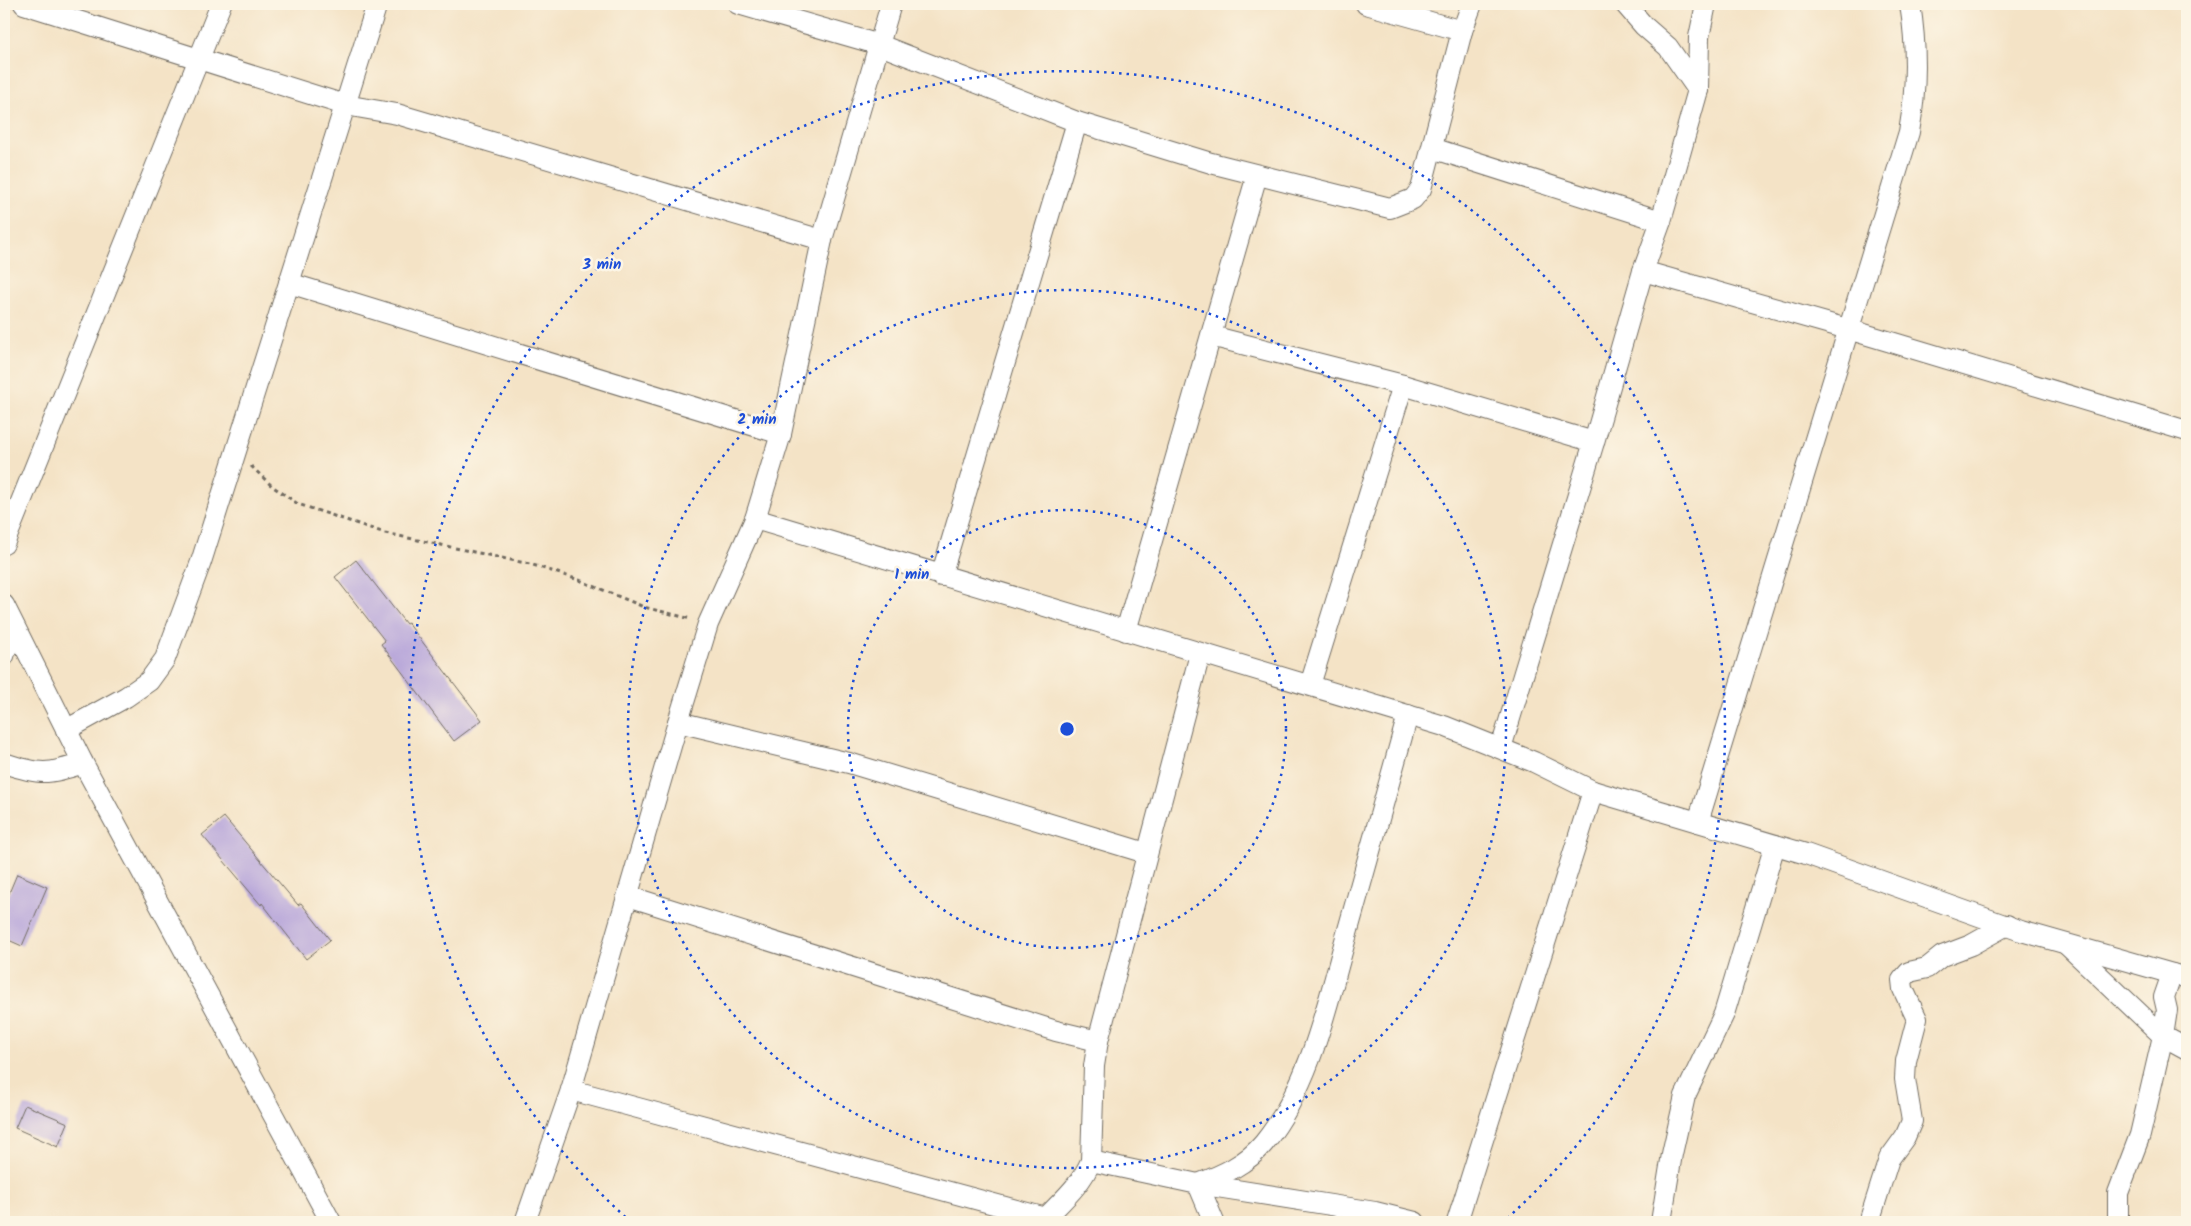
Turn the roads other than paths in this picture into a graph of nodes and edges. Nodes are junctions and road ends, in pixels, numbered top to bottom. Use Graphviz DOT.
graph roads {
  1 [pos="24,4"];
  2 [pos="221,4"];
  3 [pos="377,4"];
  4 [pos="738,4"];
  5 [pos="891,4"];
  6 [pos="1366,4"];
  7 [pos="1472,4"];
  8 [pos="1625,4"];
  9 [pos="1706,4"];
  10 [pos="1910,4"];
  11 [pos="1462,32"];
  12 [pos="880,45"];
  13 [pos="198,58"];
  14 [pos="1698,90"];
  15 [pos="345,105"];
  16 [pos="1077,122"];
  17 [pos="1432,148"];
  18 [pos="1257,175"];
  19 [pos="1661,221"];
  20 [pos="822,240"];
  21 [pos="1643,271"];
  22 [pos="290,282"];
  23 [pos="1851,330"];
  24 [pos="1211,336"];
  25 [pos="1402,385"];
  26 [pos="2187,431"];
  27 [pos="781,434"];
  28 [pos="1594,442"];
  29 [pos="755,519"];
  30 [pos="4,544"];
  31 [pos="941,576"];
  32 [pos="4,605"];
  33 [pos="14,626"];
  34 [pos="1126,631"];
  35 [pos="1200,654"];
  36 [pos="4,656"];
  37 [pos="1310,686"];
  38 [pos="1408,715"];
  39 [pos="678,722"];
  40 [pos="66,730"];
  41 [pos="1500,748"];
  42 [pos="4,763"];
  43 [pos="83,763"];
  44 [pos="1593,792"];
  45 [pos="1698,822"];
  46 [pos="1775,844"];
  47 [pos="1146,854"];
  48 [pos="628,896"];
  49 [pos="2007,925"];
  50 [pos="2066,944"];
  51 [pos="2180,976"];
  52 [pos="2163,1036"];
  53 [pos="1098,1041"];
  54 [pos="2187,1049"];
  55 [pos="571,1090"];
  56 [pos="1091,1161"];
  57 [pos="1198,1184"];
  58 [pos="1044,1220"];
  59 [pos="331,1222"];
  60 [pos="525,1222"];
  61 [pos="1214,1222"];
  62 [pos="1415,1222"];
  63 [pos="1457,1222"];
  64 [pos="1661,1222"];
  65 [pos="1869,1222"];
  66 [pos="2118,1222"];
  1 -- 13 [label="street"];
  2 -- 13 [label="street"];
  3 -- 15 [label="street"];
  4 -- 12 [label="street"];
  5 -- 12 [label="street"];
  6 -- 11 [label="street"];
  7 -- 11 [label="street"];
  8 -- 14 [label="street"];
  9 -- 14 [label="street"];
  10 -- 23 [label="street"];
  11 -- 17 [label="street"];
  12 -- 16 [label="street"];
  12 -- 20 [label="street"];
  13 -- 15 [label="street"];
  13 -- 30 [label="street"];
  14 -- 19 [label="street"];
  15 -- 20 [label="street"];
  15 -- 22 [label="street"];
  16 -- 18 [label="street"];
  16 -- 31 [label="street"];
  17 -- 18 [label="street"];
  17 -- 19 [label="street"];
  18 -- 24 [label="street"];
  19 -- 21 [label="street"];
  20 -- 27 [label="street"];
  21 -- 23 [label="street"];
  21 -- 28 [label="street"];
  22 -- 27 [label="street"];
  22 -- 40 [label="street"];
  23 -- 26 [label="street"];
  23 -- 45 [label="street"];
  24 -- 25 [label="street"];
  24 -- 34 [label="street"];
  25 -- 28 [label="street"];
  25 -- 37 [label="street"];
  27 -- 29 [label="street"];
  28 -- 41 [label="street"];
  29 -- 31 [label="street"];
  29 -- 39 [label="street"];
  31 -- 34 [label="street"];
  32 -- 33 [label="street"];
  33 -- 36 [label="street"];
  33 -- 40 [label="street"];
  34 -- 35 [label="street"];
  35 -- 37 [label="street"];
  35 -- 47 [label="street"];
  37 -- 38 [label="street"];
  38 -- 41 [label="street"];
  38 -- 57 [label="street"];
  39 -- 47 [label="street"];
  39 -- 48 [label="street"];
  40 -- 43 [label="street"];
  41 -- 44 [label="street"];
  42 -- 43 [label="street"];
  43 -- 59 [label="street"];
  44 -- 45 [label="street"];
  44 -- 63 [label="street"];
  45 -- 46 [label="street"];
  46 -- 49 [label="street"];
  46 -- 64 [label="street"];
  47 -- 53 [label="street"];
  48 -- 53 [label="street"];
  48 -- 55 [label="street"];
  49 -- 50 [label="street"];
  49 -- 65 [label="street"];
  50 -- 51 [label="street"];
  50 -- 52 [label="street"];
  51 -- 52 [label="street"];
  52 -- 54 [label="street"];
  52 -- 66 [label="street"];
  53 -- 56 [label="street"];
  55 -- 58 [label="street"];
  55 -- 60 [label="street"];
  56 -- 57 [label="street"];
  56 -- 58 [label="street"];
  57 -- 61 [label="street"];
  57 -- 62 [label="street"];
}
